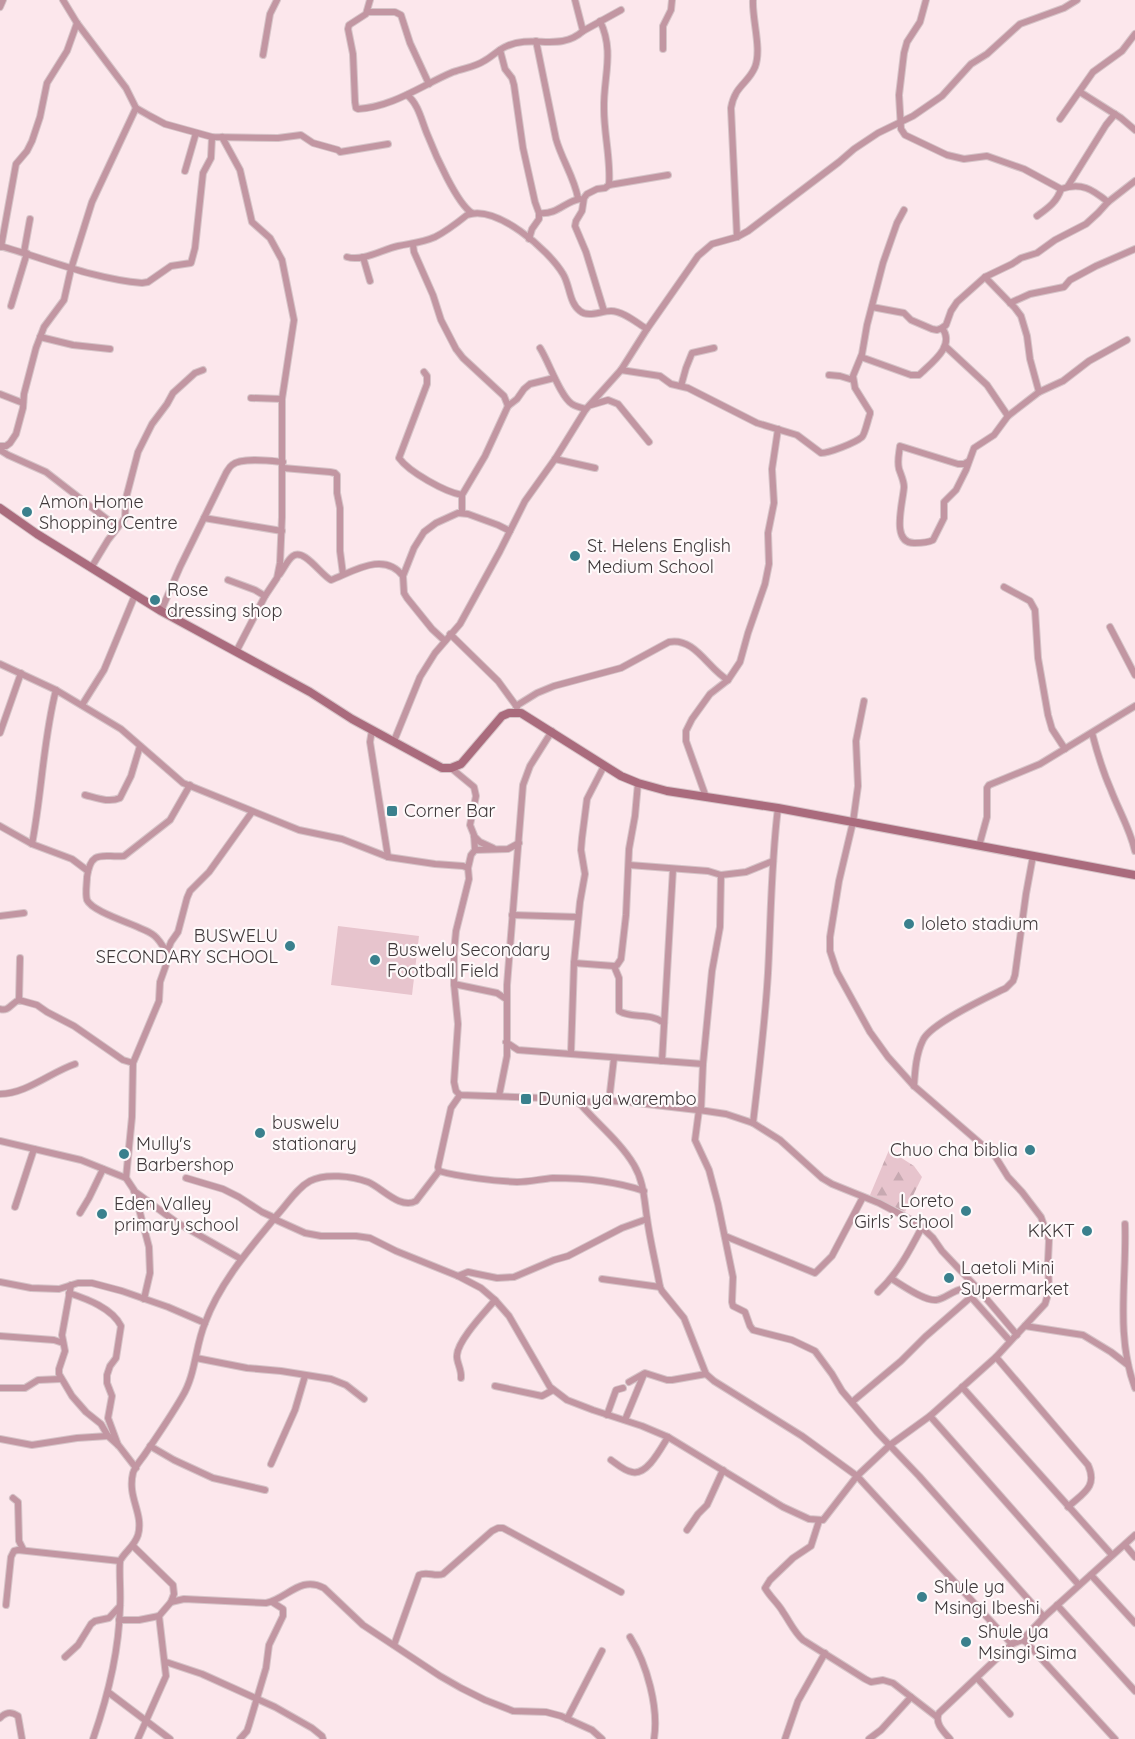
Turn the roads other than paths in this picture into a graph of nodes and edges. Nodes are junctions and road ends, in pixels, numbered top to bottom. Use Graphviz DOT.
graph roads {
  1 [pos="3,0"];
  2 [pos="63,0"];
  3 [pos="277,0"];
  4 [pos="370,0"];
  5 [pos="575,0"];
  6 [pos="672,0"];
  7 [pos="753,0"];
  8 [pos="926,0"];
  9 [pos="1077,0"];
  10 [pos="0,7"];
  11 [pos="621,10"];
  12 [pos="367,12"];
  13 [pos="600,21"];
  14 [pos="77,23"];
  15 [pos="583,31"];
  16 [pos="1135,34"];
  17 [pos="536,41"];
  18 [pos="663,49"];
  19 [pos="500,50"];
  20 [pos="263,55"];
  21 [pos="429,84"];
  22 [pos="1080,92"];
  23 [pos="407,95"];
  24 [pos="136,108"];
  25 [pos="1115,114"];
  26 [pos="1060,118"];
  27 [pos="1135,120"];
  28 [pos="901,123"];
  29 [pos="1133,129"];
  30 [pos="196,134"];
  31 [pos="212,137"];
  32 [pos="222,137"];
  33 [pos="388,144"];
  34 [pos="185,171"];
  35 [pos="668,175"];
  36 [pos="1135,181"];
  37 [pos="609,185"];
  38 [pos="1068,186"];
  39 [pos="1060,189"];
  40 [pos="580,200"];
  41 [pos="1108,202"];
  42 [pos="904,210"];
  43 [pos="472,213"];
  44 [pos="539,213"];
  45 [pos="1038,216"];
  46 [pos="30,219"];
  47 [pos="737,237"];
  48 [pos="529,239"];
  49 [pos="412,244"];
  50 [pos="0,246"];
  51 [pos="1135,249"];
  52 [pos="26,253"];
  53 [pos="347,257"];
  54 [pos="363,257"];
  55 [pos="71,269"];
  56 [pos="985,277"];
  57 [pos="370,281"];
  58 [pos="1010,303"];
  59 [pos="11,306"];
  60 [pos="872,307"];
  61 [pos="604,312"];
  62 [pos="942,328"];
  63 [pos="647,329"];
  64 [pos="40,337"];
  65 [pos="1127,340"];
  66 [pos="945,346"];
  67 [pos="540,348"];
  68 [pos="714,348"];
  69 [pos="110,349"];
  70 [pos="861,357"];
  71 [pos="203,370"];
  72 [pos="621,370"];
  73 [pos="424,372"];
  74 [pos="829,375"];
  75 [pos="554,378"];
  76 [pos="853,380"];
  77 [pos="681,386"];
  78 [pos="1039,392"];
  79 [pos="0,394"];
  80 [pos="251,398"];
  81 [pos="282,399"];
  82 [pos="23,404"];
  83 [pos="508,406"];
  84 [pos="588,407"];
  85 [pos="1008,416"];
  86 [pos="778,429"];
  87 [pos="649,442"];
  88 [pos="0,448"];
  89 [pos="555,459"];
  90 [pos="969,460"];
  91 [pos="283,465"];
  92 [pos="595,468"];
  93 [pos="462,495"];
  94 [pos="1,511"];
  95 [pos="462,513"];
  96 [pos="204,518"];
  97 [pos="117,527"];
  98 [pos="282,531"];
  99 [pos="510,531"];
  100 [pos="91,568"];
  101 [pos="344,574"];
  102 [pos="403,576"];
  103 [pos="277,578"];
  104 [pos="228,580"];
  105 [pos="1004,587"];
  106 [pos="135,595"];
  107 [pos="265,596"];
  108 [pos="161,611"];
  109 [pos="1110,627"];
  110 [pos="450,634"];
  111 [pos="445,641"];
  112 [pos="236,652"];
  113 [pos="0,664"];
  114 [pos="21,673"];
  115 [pos="1135,675"];
  116 [pos="728,680"];
  117 [pos="56,690"];
  118 [pos="864,701"];
  119 [pos="82,705"];
  120 [pos="1135,706"];
  121 [pos="518,709"];
  122 [pos="372,730"];
  123 [pos="552,731"];
  124 [pos="0,733"];
  125 [pos="1092,733"];
  126 [pos="394,741"];
  127 [pos="140,746"];
  128 [pos="1065,750"];
  129 [pos="604,766"];
  130 [pos="451,768"];
  131 [pos="638,783"];
  132 [pos="190,785"];
  133 [pos="86,795"];
  134 [pos="706,797"];
  135 [pos="778,808"];
  136 [pos="252,812"];
  137 [pos="853,822"];
  138 [pos="1,828"];
  139 [pos="474,835"];
  140 [pos="519,843"];
  141 [pos="32,844"];
  142 [pos="979,846"];
  143 [pos="494,849"];
  144 [pos="508,849"];
  145 [pos="475,850"];
  146 [pos="1135,851"];
  147 [pos="1033,856"];
  148 [pos="388,857"];
  149 [pos="517,859"];
  150 [pos="773,861"];
  151 [pos="629,865"];
  152 [pos="468,868"];
  153 [pos="673,868"];
  154 [pos="88,871"];
  155 [pos="721,875"];
  156 [pos="1135,875"];
  157 [pos="24,913"];
  158 [pos="512,915"];
  159 [pos="0,916"];
  160 [pos="578,917"];
  161 [pos="167,952"];
  162 [pos="20,958"];
  163 [pos="574,963"];
  164 [pos="614,966"];
  165 [pos="454,984"];
  166 [pos="506,999"];
  167 [pos="19,1000"];
  168 [pos="0,1009"];
  169 [pos="664,1023"];
  170 [pos="506,1042"];
  171 [pos="518,1050"];
  172 [pos="571,1053"];
  173 [pos="507,1056"];
  174 [pos="614,1058"];
  175 [pos="662,1061"];
  176 [pos="133,1063"];
  177 [pos="75,1064"];
  178 [pos="702,1064"];
  179 [pos="914,1086"];
  180 [pos="0,1094"];
  181 [pos="460,1095"];
  182 [pos="499,1096"];
  183 [pos="577,1101"];
  184 [pos="609,1101"];
  185 [pos="700,1110"];
  186 [pos="753,1123"];
  187 [pos="0,1141"];
  188 [pos="34,1149"];
  189 [pos="103,1169"];
  190 [pos="439,1171"];
  191 [pos="126,1178"];
  192 [pos="186,1178"];
  193 [pos="134,1190"];
  194 [pos="644,1191"];
  195 [pos="863,1197"];
  196 [pos="15,1208"];
  197 [pos="80,1213"];
  198 [pos="275,1219"];
  199 [pos="646,1219"];
  200 [pos="1125,1224"];
  201 [pos="922,1227"];
  202 [pos="725,1236"];
  203 [pos="241,1259"];
  204 [pos="458,1276"];
  205 [pos="602,1279"];
  206 [pos="892,1279"];
  207 [pos="0,1282"];
  208 [pos="71,1285"];
  209 [pos="660,1287"];
  210 [pos="979,1290"];
  211 [pos="878,1292"];
  212 [pos="69,1293"];
  213 [pos="971,1297"];
  214 [pos="144,1299"];
  215 [pos="495,1300"];
  216 [pos="204,1323"];
  217 [pos="1025,1326"];
  218 [pos="62,1335"];
  219 [pos="1017,1335"];
  220 [pos="0,1336"];
  221 [pos="54,1340"];
  222 [pos="1010,1341"];
  223 [pos="63,1343"];
  224 [pos="996,1356"];
  225 [pos="196,1358"];
  226 [pos="1129,1365"];
  227 [pos="645,1374"];
  228 [pos="706,1374"];
  229 [pos="305,1376"];
  230 [pos="61,1378"];
  231 [pos="461,1378"];
  232 [pos="629,1382"];
  233 [pos="495,1386"];
  234 [pos="962,1387"];
  235 [pos="0,1388"];
  236 [pos="623,1388"];
  237 [pos="1135,1388"];
  238 [pos="553,1390"];
  239 [pos="364,1399"];
  240 [pos="852,1402"];
  241 [pos="607,1415"];
  242 [pos="930,1416"];
  243 [pos="625,1420"];
  244 [pos="108,1436"];
  245 [pos="668,1437"];
  246 [pos="0,1439"];
  247 [pos="890,1445"];
  248 [pos="119,1446"];
  249 [pos="150,1446"];
  250 [pos="610,1460"];
  251 [pos="272,1464"];
  252 [pos="136,1468"];
  253 [pos="723,1470"];
  254 [pos="857,1476"];
  255 [pos="265,1490"];
  256 [pos="13,1498"];
  257 [pos="1068,1507"];
  258 [pos="819,1521"];
  259 [pos="687,1530"];
  260 [pos="1135,1535"];
  261 [pos="1125,1545"];
  262 [pos="133,1546"];
  263 [pos="23,1549"];
  264 [pos="1112,1555"];
  265 [pos="1135,1557"];
  266 [pos="120,1561"];
  267 [pos="1091,1575"];
  268 [pos="1079,1585"];
  269 [pos="621,1592"];
  270 [pos="171,1602"];
  271 [pos="272,1602"];
  272 [pos="6,1605"];
  273 [pos="121,1605"];
  274 [pos="1058,1605"];
  275 [pos="159,1616"];
  276 [pos="1044,1617"];
  277 [pos="120,1620"];
  278 [pos="1135,1623"];
  279 [pos="630,1637"];
  280 [pos="1022,1640"];
  281 [pos="1012,1644"];
  282 [pos="394,1645"];
  283 [pos="602,1650"];
  284 [pos="825,1653"];
  285 [pos="66,1657"];
  286 [pos="166,1662"];
  287 [pos="977,1678"];
  288 [pos="1135,1691"];
  289 [pos="108,1692"];
  290 [pos="911,1697"];
  291 [pos="256,1700"];
  292 [pos="1010,1714"];
  293 [pos="937,1717"];
  294 [pos="0,1718"];
  295 [pos="567,1719"];
  296 [pos="146,1720"];
  297 [pos="947,1738"];
  298 [pos="22,1739"];
  299 [pos="93,1739"];
  300 [pos="138,1739"];
  301 [pos="170,1739"];
  302 [pos="240,1739"];
  303 [pos="323,1739"];
  304 [pos="602,1739"];
  305 [pos="654,1739"];
  306 [pos="785,1739"];
  307 [pos="869,1739"];
  308 [pos="1115,1739"];
  1 -- 10 [label="street"];
  2 -- 14 [label="street"];
  3 -- 20 [label="street"];
  4 -- 12 [label="street"];
  5 -- 15 [label="street"];
  6 -- 18 [label="street"];
  7 -- 47 [label="street"];
  8 -- 28 [label="street"];
  9 -- 28 [label="street"];
  11 -- 13 [label="street"];
  12 -- 21 [label="street"];
  12 -- 23 [label="street"];
  13 -- 15 [label="street"];
  13 -- 37 [label="street"];
  14 -- 24 [label="street"];
  14 -- 50 [label="street"];
  15 -- 17 [label="street"];
  16 -- 22 [label="street"];
  17 -- 19 [label="street"];
  17 -- 40 [label="street"];
  19 -- 21 [label="street"];
  19 -- 44 [label="street"];
  21 -- 23 [label="street"];
  22 -- 25 [label="street"];
  22 -- 26 [label="street"];
  23 -- 43 [label="street"];
  24 -- 30 [label="street"];
  24 -- 55 [label="street"];
  25 -- 29 [label="street"];
  25 -- 38 [label="street"];
  27 -- 29 [label="street"];
  28 -- 39 [label="street"];
  28 -- 47 [label="street"];
  30 -- 31 [label="street"];
  30 -- 34 [label="street"];
  31 -- 32 [label="street"];
  31 -- 55 [label="street"];
  32 -- 33 [label="street"];
  32 -- 81 [label="street"];
  35 -- 37 [label="street"];
  36 -- 41 [label="street"];
  37 -- 40 [label="street"];
  38 -- 39 [label="street"];
  38 -- 41 [label="street"];
  39 -- 45 [label="street"];
  40 -- 44 [label="street"];
  40 -- 61 [label="street"];
  41 -- 56 [label="street"];
  42 -- 60 [label="street"];
  43 -- 48 [label="street"];
  43 -- 49 [label="street"];
  44 -- 48 [label="street"];
  46 -- 52 [label="street"];
  47 -- 63 [label="street"];
  48 -- 61 [label="street"];
  49 -- 54 [label="street"];
  49 -- 83 [label="street"];
  50 -- 52 [label="street"];
  51 -- 58 [label="street"];
  52 -- 55 [label="street"];
  52 -- 59 [label="street"];
  53 -- 54 [label="street"];
  54 -- 57 [label="street"];
  55 -- 64 [label="street"];
  56 -- 58 [label="street"];
  56 -- 62 [label="street"];
  58 -- 78 [label="street"];
  60 -- 62 [label="street"];
  60 -- 70 [label="street"];
  61 -- 63 [label="street"];
  62 -- 66 [label="street"];
  63 -- 72 [label="street"];
  64 -- 69 [label="street"];
  64 -- 82 [label="street"];
  65 -- 78 [label="street"];
  66 -- 70 [label="street"];
  66 -- 85 [label="street"];
  67 -- 75 [label="street"];
  68 -- 77 [label="street"];
  70 -- 76 [label="street"];
  71 -- 97 [label="street"];
  72 -- 77 [label="street"];
  72 -- 84 [label="street"];
  73 -- 93 [label="street"];
  74 -- 76 [label="street"];
  75 -- 83 [label="street"];
  75 -- 84 [label="street"];
  76 -- 86 [label="street"];
  77 -- 86 [label="street"];
  78 -- 85 [label="street"];
  79 -- 82 [label="street"];
  80 -- 81 [label="street"];
  81 -- 91 [label="street"];
  82 -- 88 [label="street"];
  83 -- 93 [label="street"];
  84 -- 87 [label="street"];
  84 -- 89 [label="street"];
  85 -- 90 [label="street"];
  86 -- 116 [label="street"];
  88 -- 97 [label="street"];
  89 -- 92 [label="street"];
  89 -- 99 [label="street"];
  90 -- 90 [label="street"];
  91 -- 96 [label="street"];
  91 -- 98 [label="street"];
  91 -- 101 [label="street"];
  93 -- 95 [label="street"];
  94 -- 100 [label="main road"];
  95 -- 99 [label="street"];
  95 -- 102 [label="street"];
  96 -- 98 [label="street"];
  96 -- 108 [label="street"];
  97 -- 100 [label="street"];
  98 -- 103 [label="street"];
  99 -- 110 [label="street"];
  100 -- 106 [label="main road"];
  101 -- 102 [label="street"];
  101 -- 103 [label="street"];
  102 -- 111 [label="street"];
  103 -- 107 [label="street"];
  104 -- 107 [label="street"];
  105 -- 128 [label="street"];
  106 -- 108 [label="main road"];
  106 -- 119 [label="street"];
  107 -- 112 [label="street"];
  108 -- 112 [label="main road"];
  109 -- 115 [label="street"];
  110 -- 111 [label="street"];
  110 -- 121 [label="street"];
  111 -- 126 [label="street"];
  112 -- 122 [label="main road"];
  113 -- 114 [label="street"];
  114 -- 117 [label="street"];
  114 -- 124 [label="street"];
  116 -- 121 [label="street"];
  116 -- 134 [label="street"];
  117 -- 119 [label="street"];
  117 -- 141 [label="street"];
  118 -- 137 [label="street"];
  119 -- 127 [label="street"];
  120 -- 125 [label="street"];
  121 -- 123 [label="main road"];
  121 -- 130 [label="main road"];
  122 -- 126 [label="main road"];
  122 -- 148 [label="street"];
  123 -- 129 [label="main road"];
  123 -- 140 [label="street"];
  125 -- 128 [label="street"];
  125 -- 146 [label="street"];
  126 -- 130 [label="main road"];
  127 -- 132 [label="street"];
  127 -- 133 [label="street"];
  128 -- 142 [label="street"];
  129 -- 131 [label="main road"];
  129 -- 160 [label="street"];
  130 -- 139 [label="street"];
  131 -- 134 [label="main road"];
  131 -- 151 [label="street"];
  132 -- 136 [label="street"];
  132 -- 154 [label="street"];
  134 -- 135 [label="main road"];
  135 -- 137 [label="main road"];
  135 -- 150 [label="street"];
  136 -- 148 [label="street"];
  136 -- 161 [label="street"];
  137 -- 142 [label="main road"];
  137 -- 179 [label="street"];
  138 -- 141 [label="street"];
  139 -- 143 [label="street"];
  139 -- 145 [label="street"];
  140 -- 144 [label="street"];
  140 -- 149 [label="street"];
  141 -- 154 [label="street"];
  142 -- 147 [label="main road"];
  143 -- 144 [label="street"];
  143 -- 145 [label="street"];
  144 -- 149 [label="street"];
  145 -- 152 [label="street"];
  147 -- 156 [label="main road"];
  147 -- 179 [label="street"];
  148 -- 152 [label="street"];
  149 -- 158 [label="street"];
  150 -- 155 [label="street"];
  150 -- 186 [label="street"];
  151 -- 153 [label="street"];
  151 -- 164 [label="street"];
  152 -- 165 [label="street"];
  153 -- 155 [label="street"];
  153 -- 169 [label="street"];
  154 -- 161 [label="street"];
  155 -- 178 [label="street"];
  157 -- 159 [label="street"];
  158 -- 160 [label="street"];
  158 -- 166 [label="street"];
  160 -- 163 [label="street"];
  161 -- 176 [label="street"];
  162 -- 167 [label="street"];
  163 -- 164 [label="street"];
  163 -- 172 [label="street"];
  164 -- 169 [label="street"];
  165 -- 166 [label="street"];
  165 -- 181 [label="street"];
  166 -- 170 [label="street"];
  167 -- 168 [label="street"];
  167 -- 176 [label="street"];
  169 -- 175 [label="street"];
  170 -- 171 [label="street"];
  170 -- 173 [label="street"];
  171 -- 172 [label="street"];
  171 -- 173 [label="street"];
  172 -- 174 [label="street"];
  173 -- 182 [label="street"];
  174 -- 175 [label="street"];
  174 -- 184 [label="street"];
  175 -- 178 [label="street"];
  176 -- 191 [label="street"];
  177 -- 180 [label="street"];
  178 -- 185 [label="street"];
  179 -- 217 [label="street"];
  181 -- 182 [label="street"];
  181 -- 190 [label="street"];
  182 -- 183 [label="street"];
  183 -- 184 [label="street"];
  183 -- 194 [label="street"];
  184 -- 185 [label="street"];
  185 -- 186 [label="street"];
  185 -- 202 [label="street"];
  186 -- 195 [label="street"];
  187 -- 188 [label="street"];
  188 -- 189 [label="street"];
  188 -- 196 [label="street"];
  189 -- 191 [label="street"];
  189 -- 197 [label="street"];
  190 -- 194 [label="street"];
  190 -- 198 [label="street"];
  191 -- 193 [label="street"];
  192 -- 198 [label="street"];
  193 -- 203 [label="street"];
  193 -- 214 [label="street"];
  194 -- 199 [label="street"];
  195 -- 201 [label="street"];
  195 -- 202 [label="street"];
  198 -- 203 [label="street"];
  198 -- 204 [label="street"];
  199 -- 204 [label="street"];
  199 -- 209 [label="street"];
  200 -- 226 [label="street"];
  201 -- 206 [label="street"];
  201 -- 210 [label="street"];
  202 -- 240 [label="street"];
  203 -- 216 [label="street"];
  204 -- 215 [label="street"];
  205 -- 209 [label="street"];
  206 -- 211 [label="street"];
  206 -- 213 [label="street"];
  207 -- 208 [label="street"];
  208 -- 212 [label="street"];
  208 -- 214 [label="street"];
  209 -- 228 [label="street"];
  210 -- 213 [label="street"];
  210 -- 219 [label="street"];
  212 -- 218 [label="street"];
  212 -- 248 [label="street"];
  213 -- 222 [label="street"];
  213 -- 240 [label="street"];
  214 -- 216 [label="street"];
  215 -- 231 [label="street"];
  215 -- 238 [label="street"];
  216 -- 225 [label="street"];
  217 -- 219 [label="street"];
  217 -- 226 [label="street"];
  218 -- 221 [label="street"];
  218 -- 223 [label="street"];
  219 -- 222 [label="street"];
  220 -- 221 [label="street"];
  221 -- 223 [label="street"];
  222 -- 224 [label="street"];
  223 -- 230 [label="street"];
  224 -- 234 [label="street"];
  224 -- 257 [label="street"];
  225 -- 229 [label="street"];
  225 -- 249 [label="street"];
  226 -- 237 [label="street"];
  227 -- 228 [label="street"];
  227 -- 232 [label="street"];
  227 -- 243 [label="street"];
  228 -- 254 [label="street"];
  229 -- 239 [label="street"];
  229 -- 251 [label="street"];
  230 -- 235 [label="street"];
  230 -- 244 [label="street"];
  233 -- 238 [label="street"];
  234 -- 242 [label="street"];
  234 -- 257 [label="street"];
  236 -- 241 [label="street"];
  238 -- 241 [label="street"];
  240 -- 247 [label="street"];
  241 -- 243 [label="street"];
  242 -- 247 [label="street"];
  242 -- 268 [label="street"];
  243 -- 245 [label="street"];
  244 -- 246 [label="street"];
  244 -- 248 [label="street"];
  245 -- 250 [label="street"];
  245 -- 253 [label="street"];
  247 -- 254 [label="street"];
  247 -- 276 [label="street"];
  248 -- 252 [label="street"];
  249 -- 252 [label="street"];
  249 -- 255 [label="street"];
  252 -- 262 [label="street"];
  253 -- 258 [label="street"];
  253 -- 259 [label="street"];
  254 -- 258 [label="street"];
  254 -- 281 [label="street"];
  256 -- 263 [label="street"];
  257 -- 264 [label="street"];
  258 -- 284 [label="street"];
  260 -- 261 [label="street"];
  261 -- 264 [label="street"];
  261 -- 265 [label="street"];
  262 -- 266 [label="street"];
  262 -- 270 [label="street"];
  263 -- 266 [label="street"];
  263 -- 272 [label="street"];
  264 -- 267 [label="street"];
  266 -- 273 [label="street"];
  267 -- 268 [label="street"];
  267 -- 278 [label="street"];
  268 -- 274 [label="street"];
  269 -- 282 [label="street"];
  270 -- 271 [label="street"];
  270 -- 275 [label="street"];
  271 -- 282 [label="street"];
  271 -- 291 [label="street"];
  273 -- 277 [label="street"];
  273 -- 285 [label="street"];
  274 -- 276 [label="street"];
  274 -- 288 [label="street"];
  275 -- 277 [label="street"];
  275 -- 286 [label="street"];
  276 -- 280 [label="street"];
  277 -- 289 [label="street"];
  279 -- 305 [label="street"];
  280 -- 281 [label="street"];
  280 -- 308 [label="street"];
  281 -- 287 [label="street"];
  282 -- 295 [label="street"];
  283 -- 295 [label="street"];
  284 -- 290 [label="street"];
  284 -- 306 [label="street"];
  286 -- 291 [label="street"];
  286 -- 296 [label="street"];
  287 -- 292 [label="street"];
  287 -- 293 [label="street"];
  289 -- 296 [label="street"];
  289 -- 299 [label="street"];
  290 -- 293 [label="street"];
  290 -- 307 [label="street"];
  291 -- 302 [label="street"];
  291 -- 303 [label="street"];
  293 -- 297 [label="street"];
  294 -- 298 [label="street"];
  295 -- 304 [label="street"];
  296 -- 300 [label="street"];
  296 -- 301 [label="street"];
}
